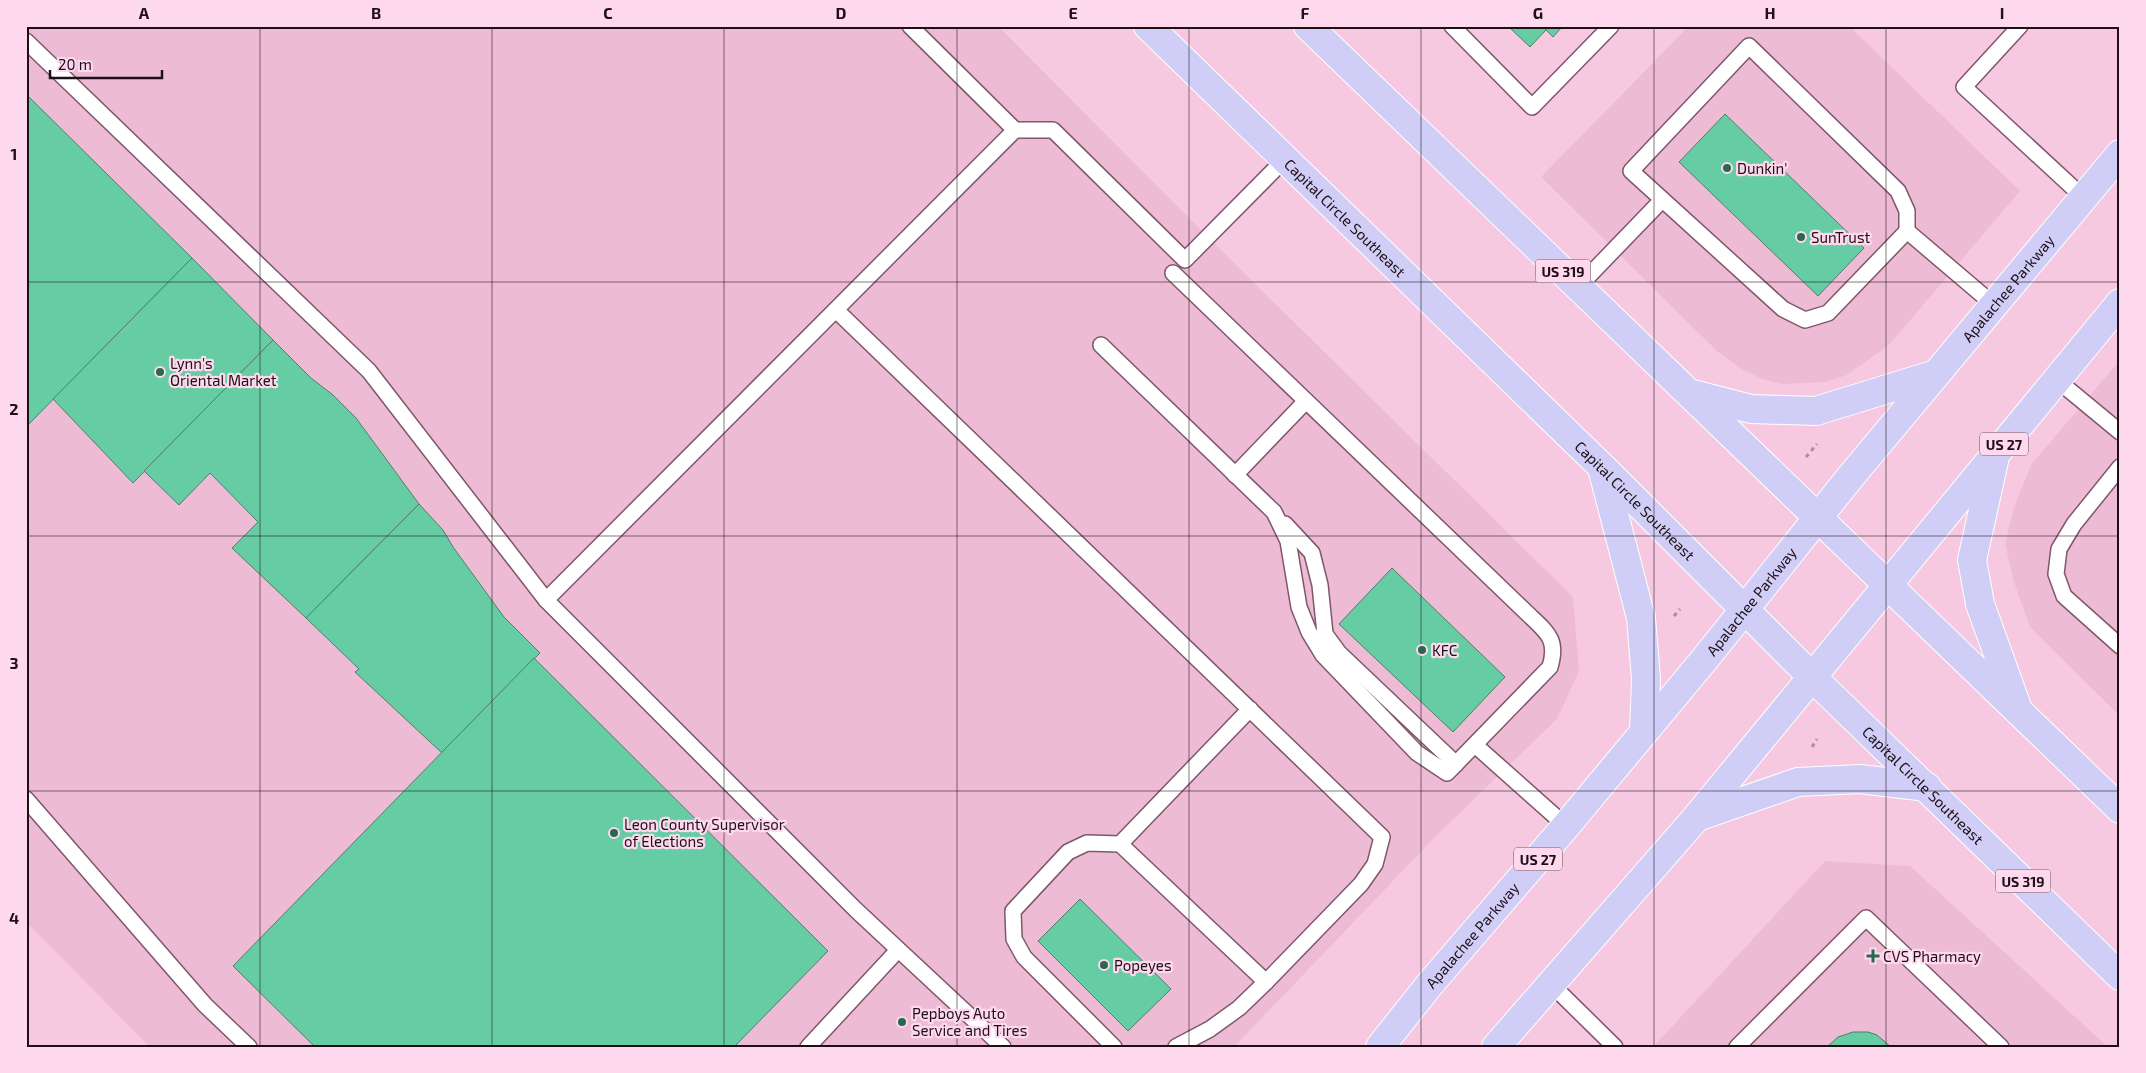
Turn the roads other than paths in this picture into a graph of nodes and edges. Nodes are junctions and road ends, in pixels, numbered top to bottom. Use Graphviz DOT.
graph roads {
  1 [pos="910,26"];
  2 [pos="1148,26"];
  3 [pos="1452,26"];
  4 [pos="1611,26"];
  5 [pos="2020,26"];
  6 [pos="1308,29"];
  7 [pos="26,41"];
  8 [pos="1015,130"];
  9 [pos="2120,154"];
  10 [pos="1284,160"];
  11 [pos="2083,197"];
  12 [pos="1662,200"];
  13 [pos="1907,231"];
  14 [pos="1172,273"];
  15 [pos="1579,286"];
  16 [pos="2120,303"];
  17 [pos="1994,305"];
  18 [pos="836,310"];
  19 [pos="1102,345"];
  20 [pos="1936,374"];
  21 [pos="2057,380"];
  22 [pos="1691,394"];
  23 [pos="1306,401"];
  24 [pos="2120,432"];
  25 [pos="1996,453"];
  26 [pos="1602,467"];
  27 [pos="2120,467"];
  28 [pos="1235,475"];
  29 [pos="1270,508"];
  30 [pos="1817,517"];
  31 [pos="1888,585"];
  32 [pos="546,600"];
  33 [pos="1744,610"];
  34 [pos="2120,646"];
  35 [pos="1812,677"];
  36 [pos="1250,709"];
  37 [pos="2018,710"];
  38 [pos="1644,732"];
  39 [pos="1475,744"];
  40 [pos="1456,764"];
  41 [pos="1927,787"];
  42 [pos="26,799"];
  43 [pos="2120,809"];
  44 [pos="1696,818"];
  45 [pos="1566,826"];
  46 [pos="1120,844"];
  47 [pos="898,950"];
  48 [pos="2120,976"];
  49 [pos="1266,982"];
  50 [pos="1551,984"];
  51 [pos="248,1047"];
  52 [pos="808,1047"];
  53 [pos="1003,1047"];
  54 [pos="1114,1047"];
  55 [pos="1176,1047"];
  56 [pos="1380,1047"];
  57 [pos="1496,1047"];
  58 [pos="1614,1047"];
  59 [pos="1737,1047"];
  60 [pos="2001,1047"];
  1 -- 8 [label="lane"];
  2 -- 10 [label="main road, Capital Circle Southeast / US 319"];
  3 -- 4 [label="lane"];
  5 -- 11 [label="lane"];
  6 -- 15 [label="main road, US 319"];
  7 -- 32 [label="lane"];
  8 -- 10 [label="lane"];
  8 -- 18 [label="lane"];
  9 -- 11 [label="main road, Apalachee Parkway / US 27"];
  10 -- 26 [label="main road, Capital Circle Southeast / US 319"];
  11 -- 17 [label="main road, Apalachee Parkway / US 27"];
  12 -- 13 [label="lane"];
  12 -- 13 [label="lane"];
  12 -- 15 [label="lane"];
  13 -- 17 [label="lane"];
  14 -- 23 [label="lane"];
  15 -- 22 [label="main road, US 319"];
  16 -- 21 [label="main road, US 27"];
  17 -- 20 [label="main road, Apalachee Parkway / US 27"];
  18 -- 32 [label="lane"];
  18 -- 36 [label="lane"];
  19 -- 28 [label="lane"];
  20 -- 22 [label="main road"];
  20 -- 30 [label="main road, Apalachee Parkway / US 27"];
  21 -- 24 [label="lane"];
  21 -- 25 [label="main road, US 27"];
  22 -- 30 [label="main road, US 319"];
  23 -- 28 [label="lane"];
  23 -- 39 [label="lane"];
  25 -- 31 [label="main road, US 27"];
  25 -- 37 [label="main road"];
  26 -- 33 [label="main road, Capital Circle Southeast / US 319"];
  26 -- 38 [label="main road"];
  27 -- 34 [label="lane"];
  28 -- 29 [label="lane"];
  29 -- 40 [label="lane"];
  29 -- 40 [label="lane"];
  30 -- 31 [label="main road, US 319"];
  30 -- 33 [label="main road, Apalachee Parkway / US 27"];
  31 -- 35 [label="main road, US 27"];
  31 -- 37 [label="main road, US 319"];
  32 -- 47 [label="lane"];
  33 -- 35 [label="main road, Capital Circle Southeast / US 319"];
  33 -- 38 [label="main road, Apalachee Parkway / US 27"];
  35 -- 41 [label="main road, Capital Circle Southeast / US 319"];
  35 -- 44 [label="main road, US 27"];
  36 -- 46 [label="lane"];
  36 -- 49 [label="lane"];
  37 -- 43 [label="main road, US 319"];
  38 -- 45 [label="main road, Apalachee Parkway / US 27"];
  39 -- 40 [label="lane"];
  39 -- 45 [label="lane"];
  41 -- 44 [label="main road"];
  41 -- 48 [label="main road, Capital Circle Southeast / US 319"];
  42 -- 51 [label="lane"];
  44 -- 50 [label="main road, US 27"];
  45 -- 56 [label="main road, Apalachee Parkway / US 27"];
  46 -- 49 [label="lane"];
  46 -- 54 [label="lane"];
  47 -- 52 [label="lane"];
  47 -- 53 [label="lane"];
  49 -- 55 [label="lane"];
  50 -- 57 [label="main road, US 27"];
  50 -- 58 [label="lane"];
  59 -- 60 [label="lane"];
}
